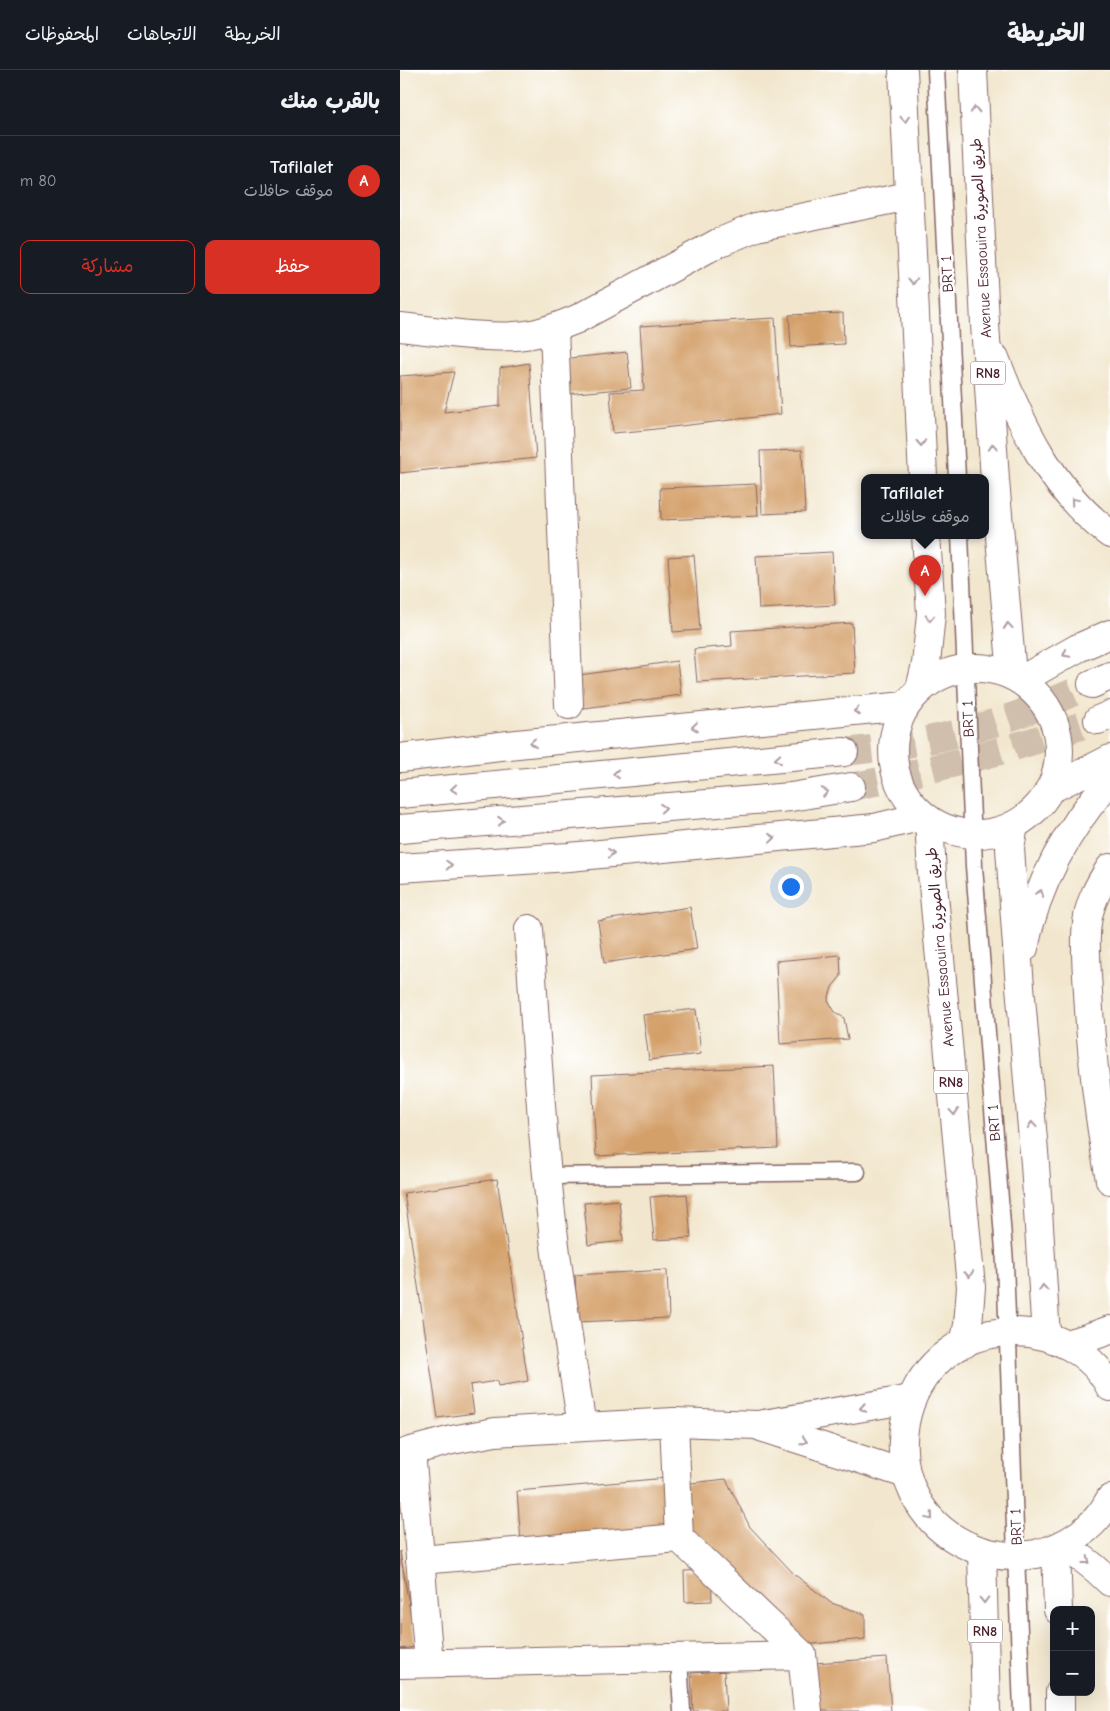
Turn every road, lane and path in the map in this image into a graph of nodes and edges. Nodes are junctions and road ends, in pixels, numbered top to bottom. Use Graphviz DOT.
graph roads {
  1 [pos="903,70"];
  2 [pos="936,70"];
  3 [pos="973,70"];
  4 [pos="909,196"];
  5 [pos="985,324"];
  6 [pos="400,327"];
  7 [pos="554,329"];
  8 [pos="922,474"];
  9 [pos="957,474"];
  10 [pos="1110,534"];
  11 [pos="926,539"];
  12 [pos="960,539"];
  13 [pos="1110,634"];
  14 [pos="966,667"];
  15 [pos="1017,678"];
  16 [pos="913,697"];
  17 [pos="569,705"];
  18 [pos="844,752"];
  19 [pos="400,758"];
  20 [pos="1110,760"];
  21 [pos="1110,780"];
  22 [pos="851,788"];
  23 [pos="1049,790"];
  24 [pos="400,794"];
  25 [pos="926,818"];
  26 [pos="1014,825"];
  27 [pos="400,829"];
  28 [pos="972,834"];
  29 [pos="400,868"];
  30 [pos="1110,868"];
  31 [pos="529,929"];
  32 [pos="1018,974"];
  33 [pos="857,1172"];
  34 [pos="547,1176"];
  35 [pos="1110,1180"];
  36 [pos="1110,1330"];
  37 [pos="1007,1332"];
  38 [pos="1056,1340"];
  39 [pos="964,1344"];
  40 [pos="1110,1387"];
  41 [pos="911,1399"];
  42 [pos="674,1422"];
  43 [pos="582,1426"];
  44 [pos="758,1426"];
  45 [pos="405,1453"];
  46 [pos="906,1474"];
  47 [pos="1110,1499"];
  48 [pos="679,1538"];
  49 [pos="1058,1547"];
  50 [pos="982,1551"];
  51 [pos="1017,1556"];
  52 [pos="420,1560"];
  53 [pos="1110,1582"];
  54 [pos="1058,1606"];
  55 [pos="802,1655"];
  56 [pos="679,1658"];
  57 [pos="429,1663"];
  58 [pos="400,1664"];
  59 [pos="1060,1696"];
  60 [pos="682,1711"];
  61 [pos="808,1711"];
  62 [pos="986,1711"];
  63 [pos="1022,1711"];
  64 [pos="1060,1711"];
  1 -- 4 [label="main road, one-way"];
  2 -- 9 [label="lane, BRT 1"];
  5 -- 3 [label="main road, Avenue Essaouira طريق الصويرة / RN8, one-way"];
  4 -- 7 [label="main road"];
  4 -- 8 [label="main road, one-way"];
  10 -- 5 [label="main road, one-way"];
  15 -- 5 [label="main road, Avenue Essaouira طريق الصويرة / RN8, one-way"];
  6 -- 7 [label="main road"];
  7 -- 17 [label="main road"];
  11 -- 16 [label="main road, one-way"];
  12 -- 14 [label="lane, BRT 1"];
  13 -- 15 [label="main road, one-way"];
  14 -- 15 [label="main road"];
  14 -- 16 [label="main road"];
  14 -- 28 [label="lane, BRT 1"];
  15 -- 23 [label="main road"];
  16 -- 19 [label="main road, one-way"];
  16 -- 25 [label="main road"];
  18 -- 24 [label="main road, one-way"];
  20 -- 23 [label="main road"];
  32 -- 21 [label="main road, one-way"];
  27 -- 22 [label="main road, one-way"];
  23 -- 26 [label="main road"];
  25 -- 28 [label="main road"];
  29 -- 25 [label="main road, one-way"];
  25 -- 39 [label="main road, Avenue Essaouira طريق الصويرة / RN8, one-way"];
  26 -- 28 [label="main road"];
  26 -- 32 [label="main road"];
  28 -- 37 [label="lane, BRT 1"];
  30 -- 35 [label="main road"];
  31 -- 34 [label="main road"];
  38 -- 32 [label="main road, one-way"];
  33 -- 34 [label="lane"];
  34 -- 43 [label="main road"];
  36 -- 38 [label="main road"];
  37 -- 38 [label="main road"];
  37 -- 39 [label="main road"];
  37 -- 51 [label="lane, BRT 1"];
  38 -- 40 [label="main road"];
  39 -- 41 [label="main road"];
  41 -- 44 [label="main road, one-way"];
  41 -- 46 [label="main road"];
  42 -- 43 [label="main road"];
  42 -- 44 [label="main road"];
  42 -- 48 [label="main road"];
  43 -- 45 [label="main road"];
  44 -- 46 [label="main road, one-way"];
  45 -- 52 [label="main road"];
  46 -- 50 [label="main road, one-way"];
  47 -- 49 [label="main road"];
  48 -- 52 [label="main road"];
  48 -- 55 [label="main road"];
  49 -- 51 [label="main road"];
  49 -- 53 [label="main road, one-way"];
  49 -- 54 [label="main road"];
  50 -- 51 [label="main road"];
  50 -- 62 [label="main road, RN8, one-way"];
  51 -- 63 [label="lane, BRT 1"];
  52 -- 57 [label="main road"];
  55 -- 56 [label="main road"];
  55 -- 61 [label="main road"];
  56 -- 57 [label="main road"];
  56 -- 60 [label="lane"];
  57 -- 58 [label="main road"];
  59 -- 64 [label="main road"];
}
